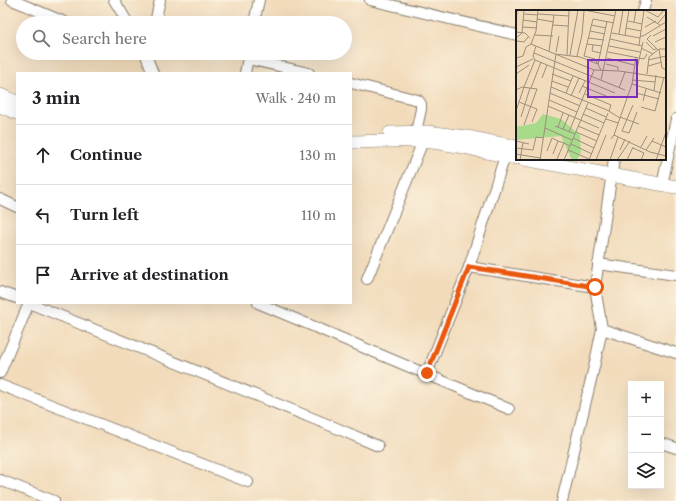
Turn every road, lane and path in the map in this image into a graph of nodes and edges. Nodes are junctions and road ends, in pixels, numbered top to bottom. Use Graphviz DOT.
graph roads {
  1 [pos="12,0"];
  2 [pos="114,0"];
  3 [pos="160,0"];
  4 [pos="259,0"];
  5 [pos="370,0"];
  6 [pos="646,0"];
  7 [pos="643,10"];
  8 [pos="50,16"];
  9 [pos="124,16"];
  10 [pos="157,16"];
  11 [pos="256,16"];
  12 [pos="516,35"];
  13 [pos="149,60"];
  14 [pos="247,60"];
  15 [pos="262,60"];
  16 [pos="153,72"];
  17 [pos="245,72"];
  18 [pos="305,72"];
  19 [pos="352,83"];
  20 [pos="0,95"];
  21 [pos="16,102"];
  22 [pos="0,106"];
  23 [pos="16,113"];
  24 [pos="676,119"];
  25 [pos="352,134"];
  26 [pos="419,137"];
  27 [pos="352,142"];
  28 [pos="516,147"];
  29 [pos="511,157"];
  30 [pos="535,160"];
  31 [pos="581,160"];
  32 [pos="613,167"];
  33 [pos="670,177"];
  34 [pos="676,187"];
  35 [pos="0,199"];
  36 [pos="16,207"];
  37 [pos="598,264"];
  38 [pos="469,267"];
  39 [pos="676,275"];
  40 [pos="367,279"];
  41 [pos="595,287"];
  42 [pos="0,292"];
  43 [pos="16,298"];
  44 [pos="29,304"];
  45 [pos="31,304"];
  46 [pos="260,304"];
  47 [pos="602,329"];
  48 [pos="676,353"];
  49 [pos="0,373"];
  50 [pos="427,373"];
  51 [pos="0,385"];
  52 [pos="510,409"];
  53 [pos="664,444"];
  54 [pos="378,446"];
  55 [pos="676,448"];
  56 [pos="0,480"];
  57 [pos="248,482"];
  58 [pos="54,501"];
  59 [pos="562,501"];
  1 -- 8 [label="street"];
  2 -- 9 [label="street"];
  3 -- 10 [label="street"];
  4 -- 11 [label="street"];
  5 -- 12 [label="street"];
  6 -- 7 [label="street"];
  13 -- 16 [label="street"];
  14 -- 17 [label="street"];
  15 -- 18 [label="street"];
  19 -- 26 [label="street"];
  20 -- 21 [label="main road"];
  22 -- 23 [label="main road"];
  24 -- 33 [label="street"];
  25 -- 26 [label="main road"];
  26 -- 27 [label="main road"];
  26 -- 28 [label="main road"];
  26 -- 29 [label="main road"];
  26 -- 40 [label="street"];
  29 -- 38 [label="street"];
  30 -- 32 [label="main road"];
  31 -- 32 [label="main road"];
  32 -- 33 [label="main road"];
  32 -- 34 [label="main road"];
  32 -- 37 [label="street"];
  35 -- 36 [label="street"];
  37 -- 39 [label="street"];
  37 -- 41 [label="street"];
  38 -- 41 [label="street"];
  38 -- 50 [label="street"];
  41 -- 47 [label="street"];
  42 -- 43 [label="street"];
  44 -- 49 [label="street"];
  45 -- 54 [label="street"];
  46 -- 50 [label="street"];
  47 -- 48 [label="street"];
  47 -- 59 [label="street"];
  50 -- 52 [label="street"];
  51 -- 57 [label="street"];
  53 -- 55 [label="street"];
  56 -- 58 [label="street"];
}
